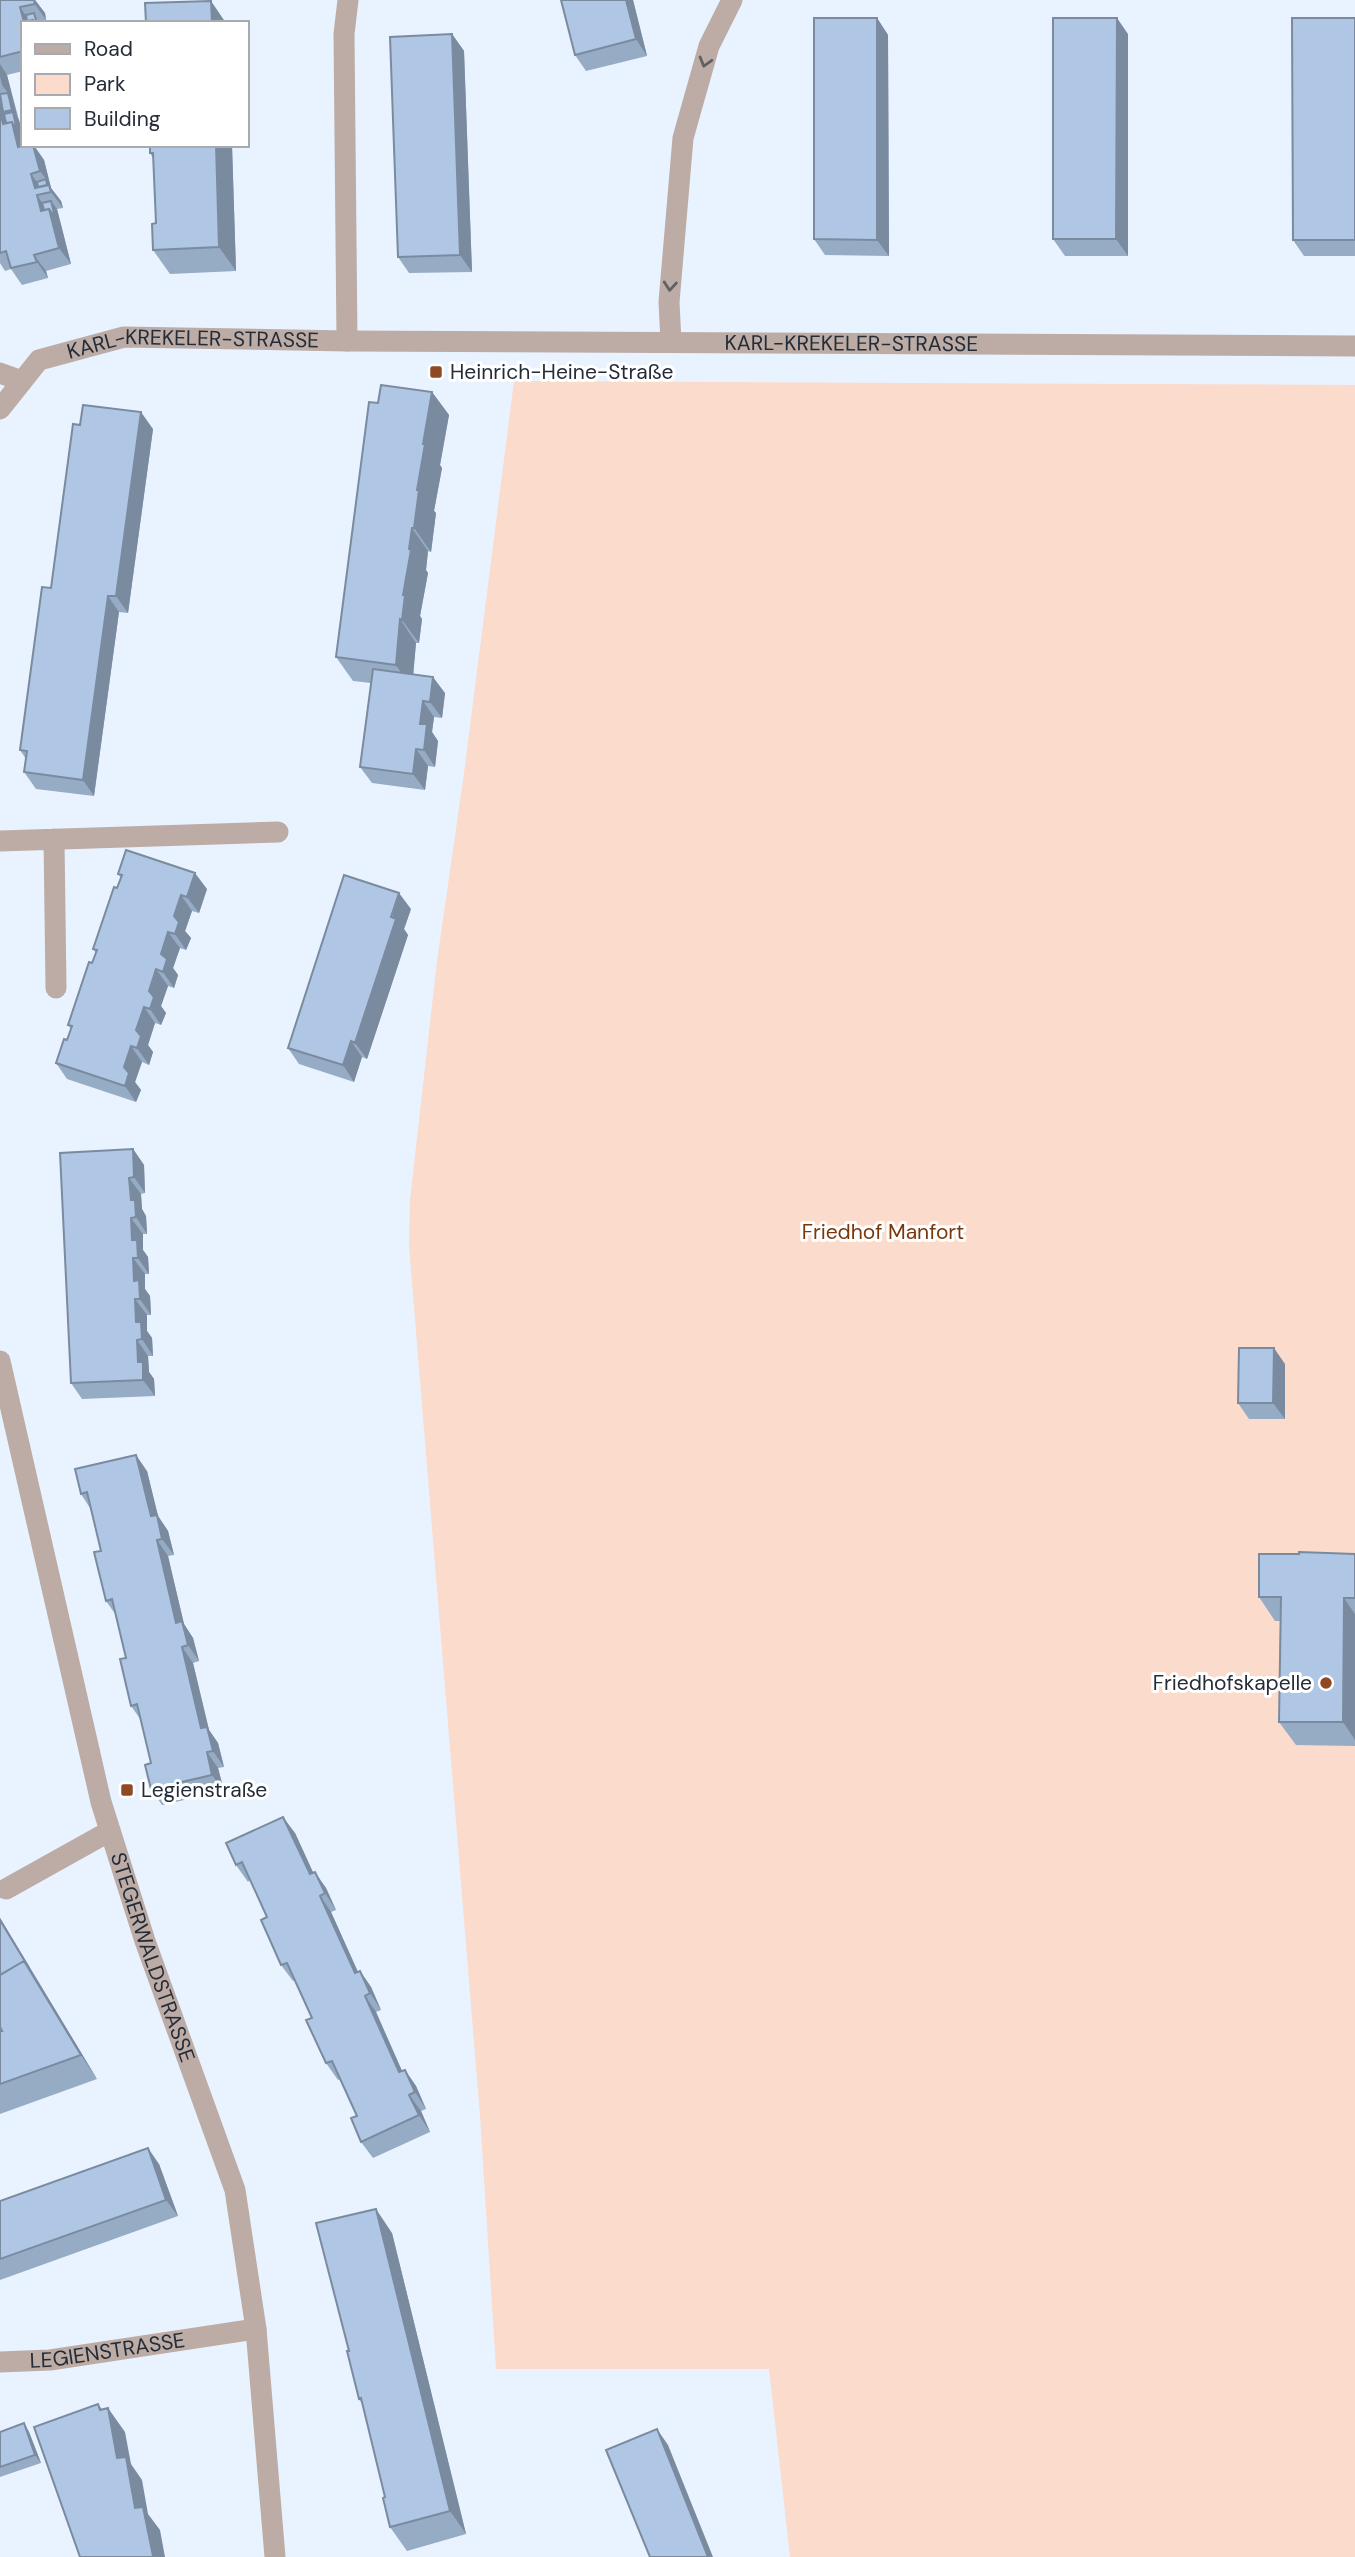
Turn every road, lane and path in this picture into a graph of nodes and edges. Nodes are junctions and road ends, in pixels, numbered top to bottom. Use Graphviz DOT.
graph roads {
  1 [pos="348,0"];
  2 [pos="732,0"];
  3 [pos="347,341"];
  4 [pos="671,342"];
  5 [pos="1355,346"];
  6 [pos="0,373"];
  7 [pos="22,380"];
  8 [pos="0,409"];
  9 [pos="278,832"];
  10 [pos="54,839"];
  11 [pos="0,841"];
  12 [pos="56,988"];
  13 [pos="1,1373"];
  14 [pos="110,1831"];
  15 [pos="6,1889"];
  16 [pos="256,2329"];
  17 [pos="0,2362"];
  18 [pos="275,2557"];
  1 -- 3 [label="street, KARL-KREKELER-STRASSE"];
  2 -- 4 [label="street, one-way"];
  3 -- 4 [label="street, KARL-KREKELER-STRASSE"];
  3 -- 7 [label="street, KARL-KREKELER-STRASSE"];
  4 -- 5 [label="street, KARL-KREKELER-STRASSE"];
  6 -- 7 [label="street"];
  7 -- 8 [label="street"];
  9 -- 10 [label="street"];
  10 -- 11 [label="street"];
  10 -- 12 [label="street"];
  13 -- 14 [label="street, STEGERWALDSTRASSE"];
  14 -- 15 [label="street"];
  14 -- 16 [label="street, STEGERWALDSTRASSE"];
  16 -- 17 [label="street, LEGIENSTRASSE"];
  16 -- 18 [label="street, STEGERWALDSTRASSE"];
}
